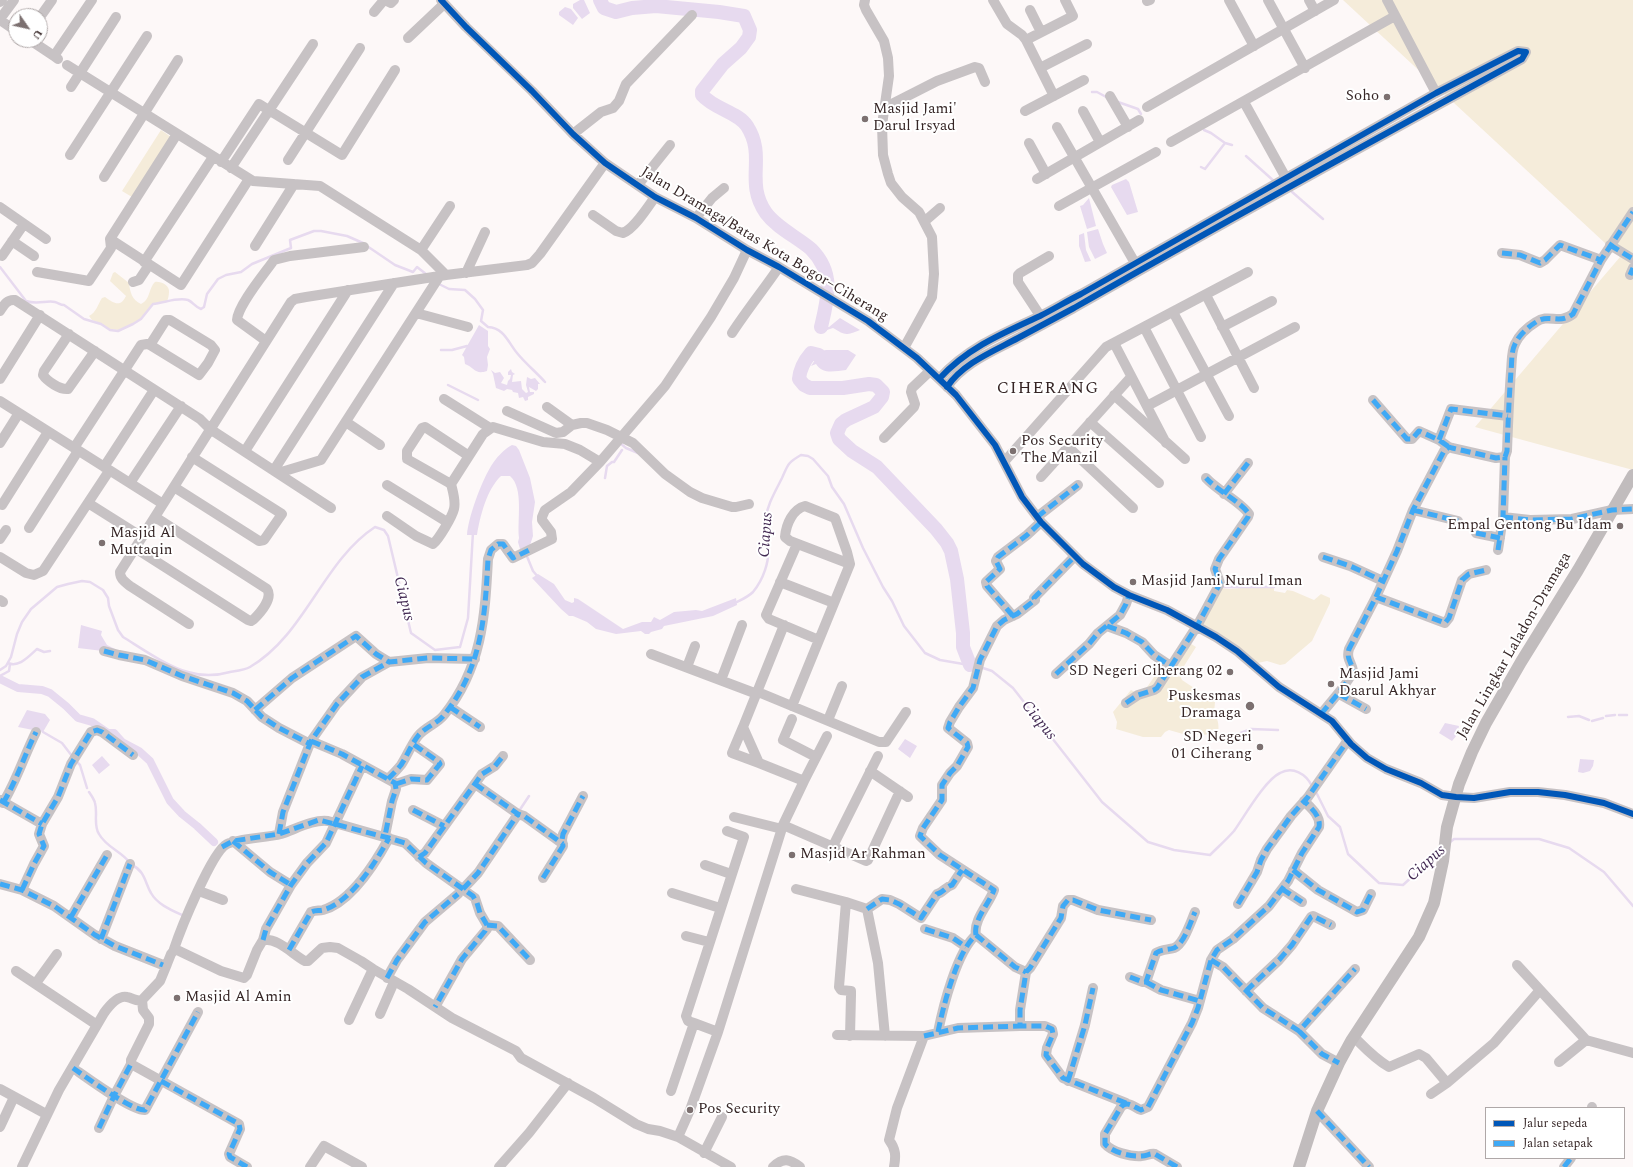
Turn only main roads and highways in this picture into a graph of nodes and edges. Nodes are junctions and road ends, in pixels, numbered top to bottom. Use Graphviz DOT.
graph roads {
  1 [pos="1633,475"];
  2 [pos="1299,1167"];
  1 -- 2 [label="main road, Jalan Lingkar Laladon-Dramaga"];
}
